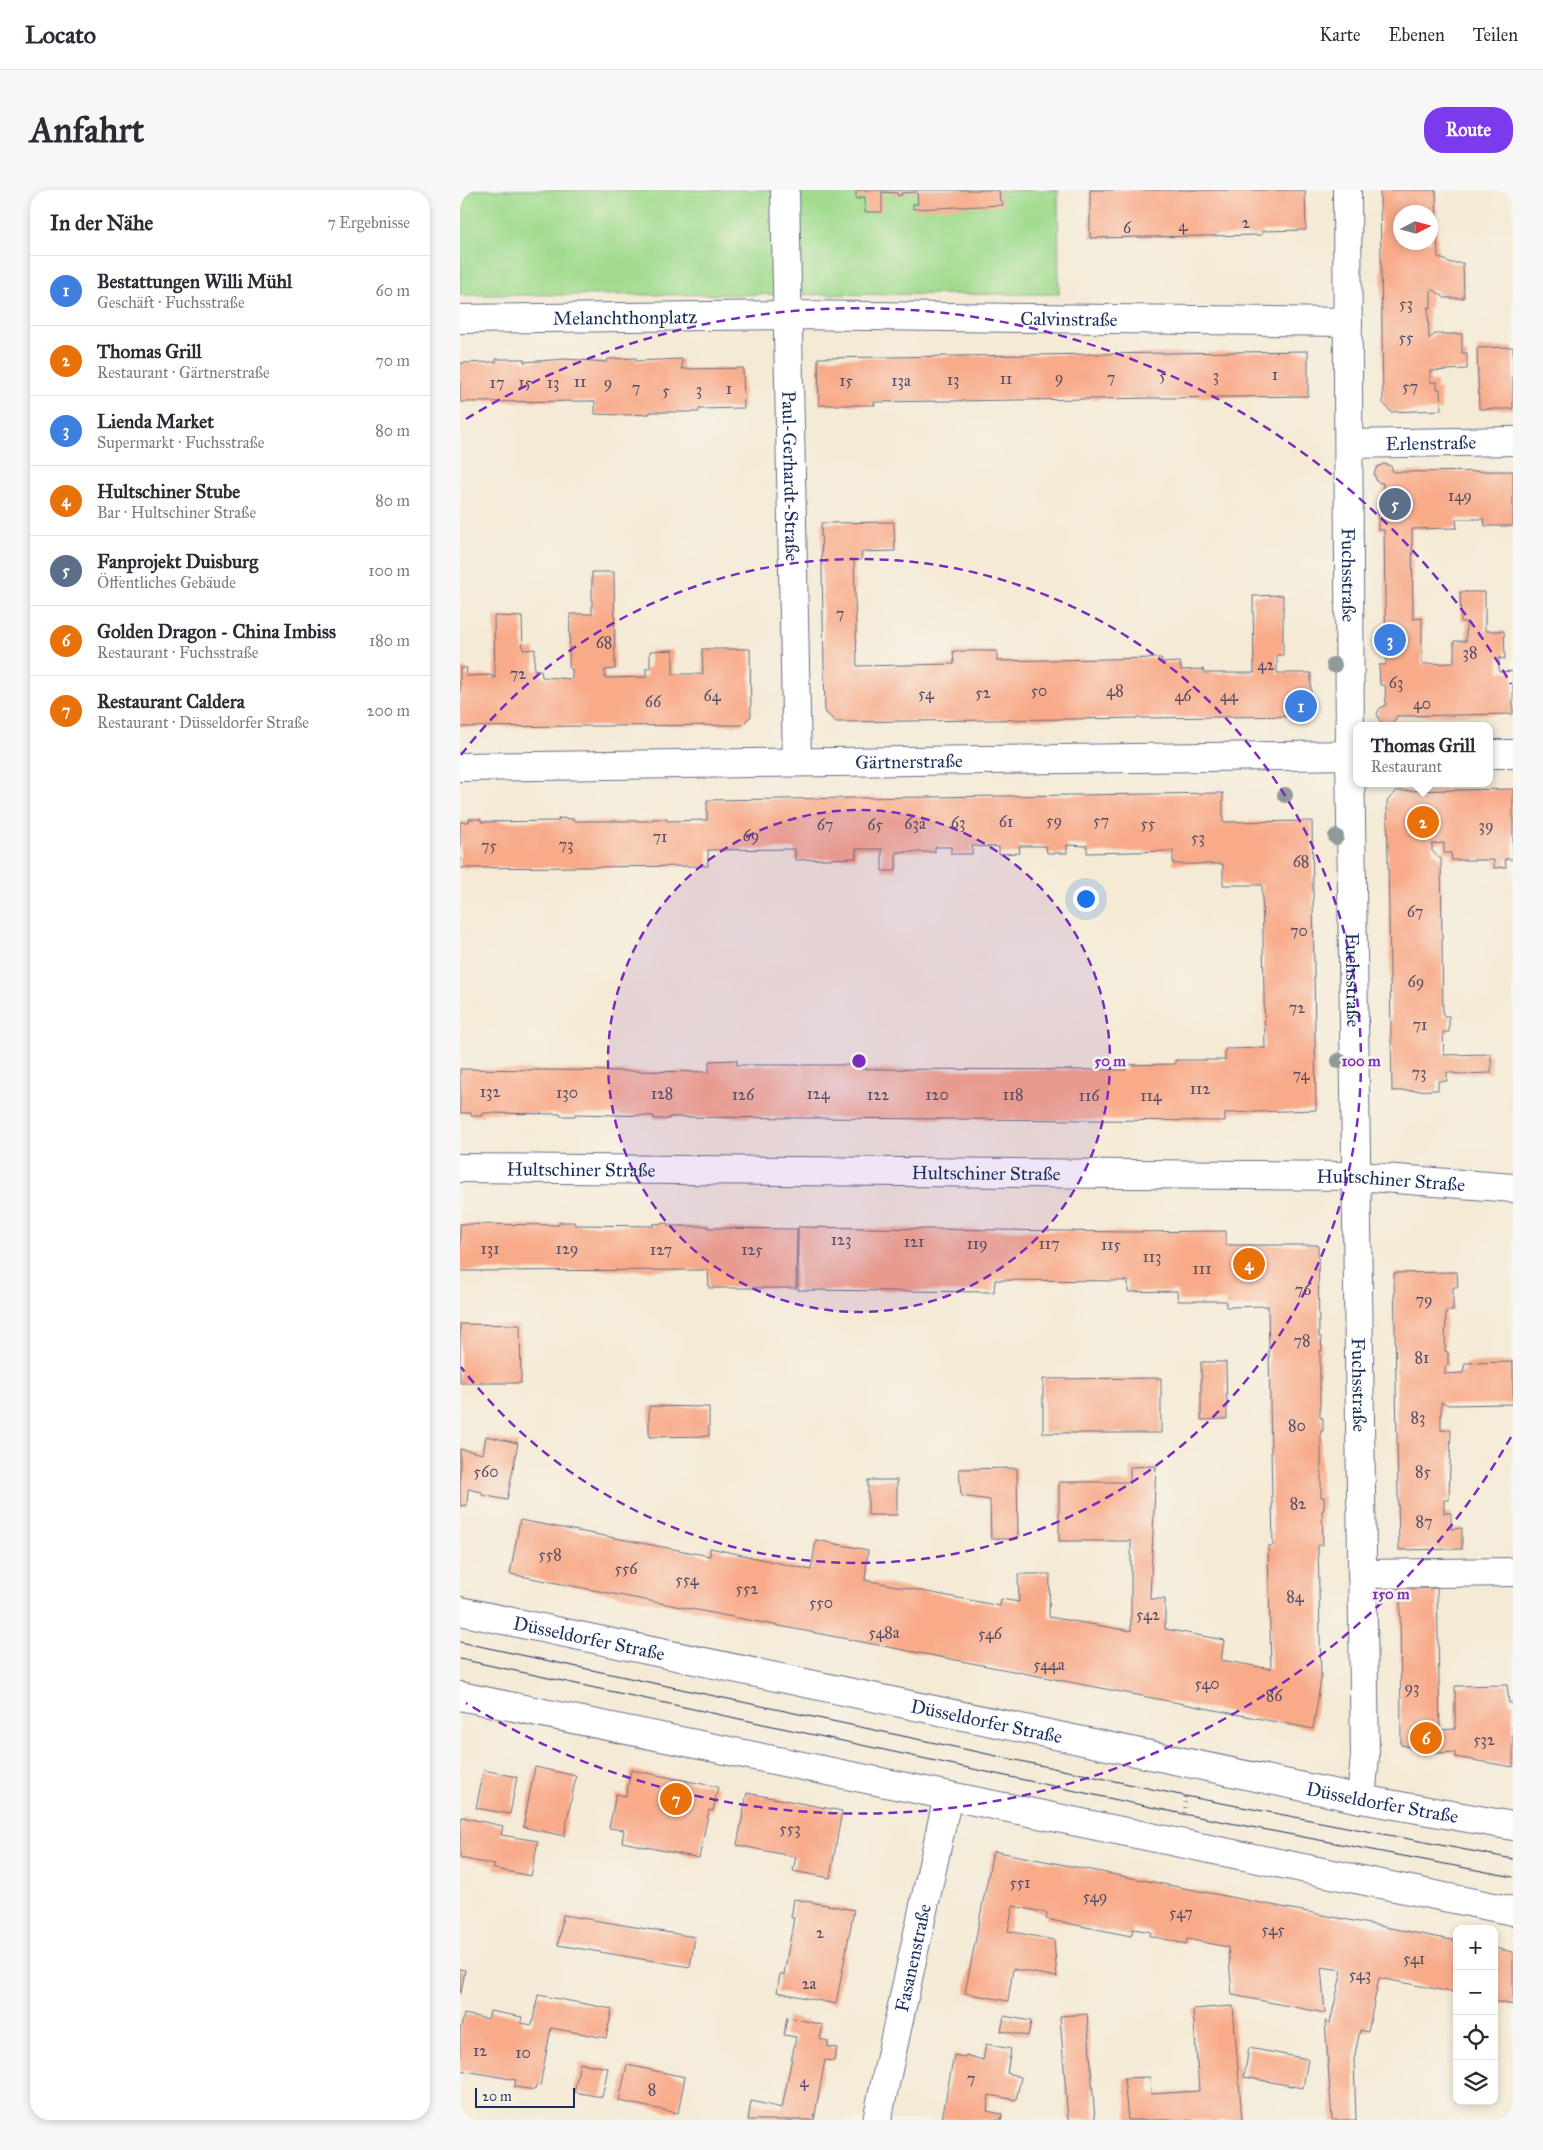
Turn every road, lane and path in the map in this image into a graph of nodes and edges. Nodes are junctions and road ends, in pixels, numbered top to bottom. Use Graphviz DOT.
graph roads {
  1 [pos="785,190"];
  2 [pos="1347,190"];
  3 [pos="789,315"];
  4 [pos="460,320"];
  5 [pos="1348,322"];
  6 [pos="1513,441"];
  7 [pos="1350,444"];
  8 [pos="1493,754"];
  9 [pos="1513,754"];
  10 [pos="1353,755"];
  11 [pos="796,761"];
  12 [pos="460,766"];
  13 [pos="1353,787"];
  14 [pos="460,1168"];
  15 [pos="1357,1176"];
  16 [pos="1513,1188"];
  17 [pos="1513,1572"];
  18 [pos="1362,1574"];
  19 [pos="460,1610"];
  20 [pos="460,1696"];
  21 [pos="1176,1760"];
  22 [pos="948,1796"];
  23 [pos="1361,1799"];
  24 [pos="1513,1826"];
  25 [pos="1198,1846"];
  26 [pos="1513,1911"];
  27 [pos="877,2120"];
  1 -- 3 [label="street, Paul-Gerhardt-Straße"];
  2 -- 5 [label="street, Fuchsstraße"];
  3 -- 4 [label="street, Melanchthonplatz"];
  3 -- 5 [label="street, Calvinstraße"];
  3 -- 11 [label="street, Paul-Gerhardt-Straße"];
  5 -- 7 [label="street, Fuchsstraße"];
  6 -- 7 [label="street, Erlenstraße"];
  7 -- 10 [label="street, Fuchsstraße"];
  8 -- 9 [label="street"];
  10 -- 11 [label="street, Gärtnerstraße"];
  11 -- 12 [label="street, Gärtnerstraße"];
  13 -- 15 [label="street, Fuchsstraße"];
  14 -- 15 [label="street, Hultschiner Straße"];
  15 -- 16 [label="street, Hultschiner Straße"];
  15 -- 18 [label="street, Fuchsstraße"];
  17 -- 18 [label="street"];
  18 -- 23 [label="street, Fuchsstraße"];
  19 -- 21 [label="street, Düsseldorfer Straße"];
  20 -- 22 [label="street"];
  21 -- 23 [label="street, Düsseldorfer Straße"];
  21 -- 25 [label="path"];
  22 -- 25 [label="street"];
  22 -- 27 [label="street, Fasanenstraße"];
  23 -- 24 [label="street, Düsseldorfer Straße"];
  25 -- 26 [label="street"];
}
